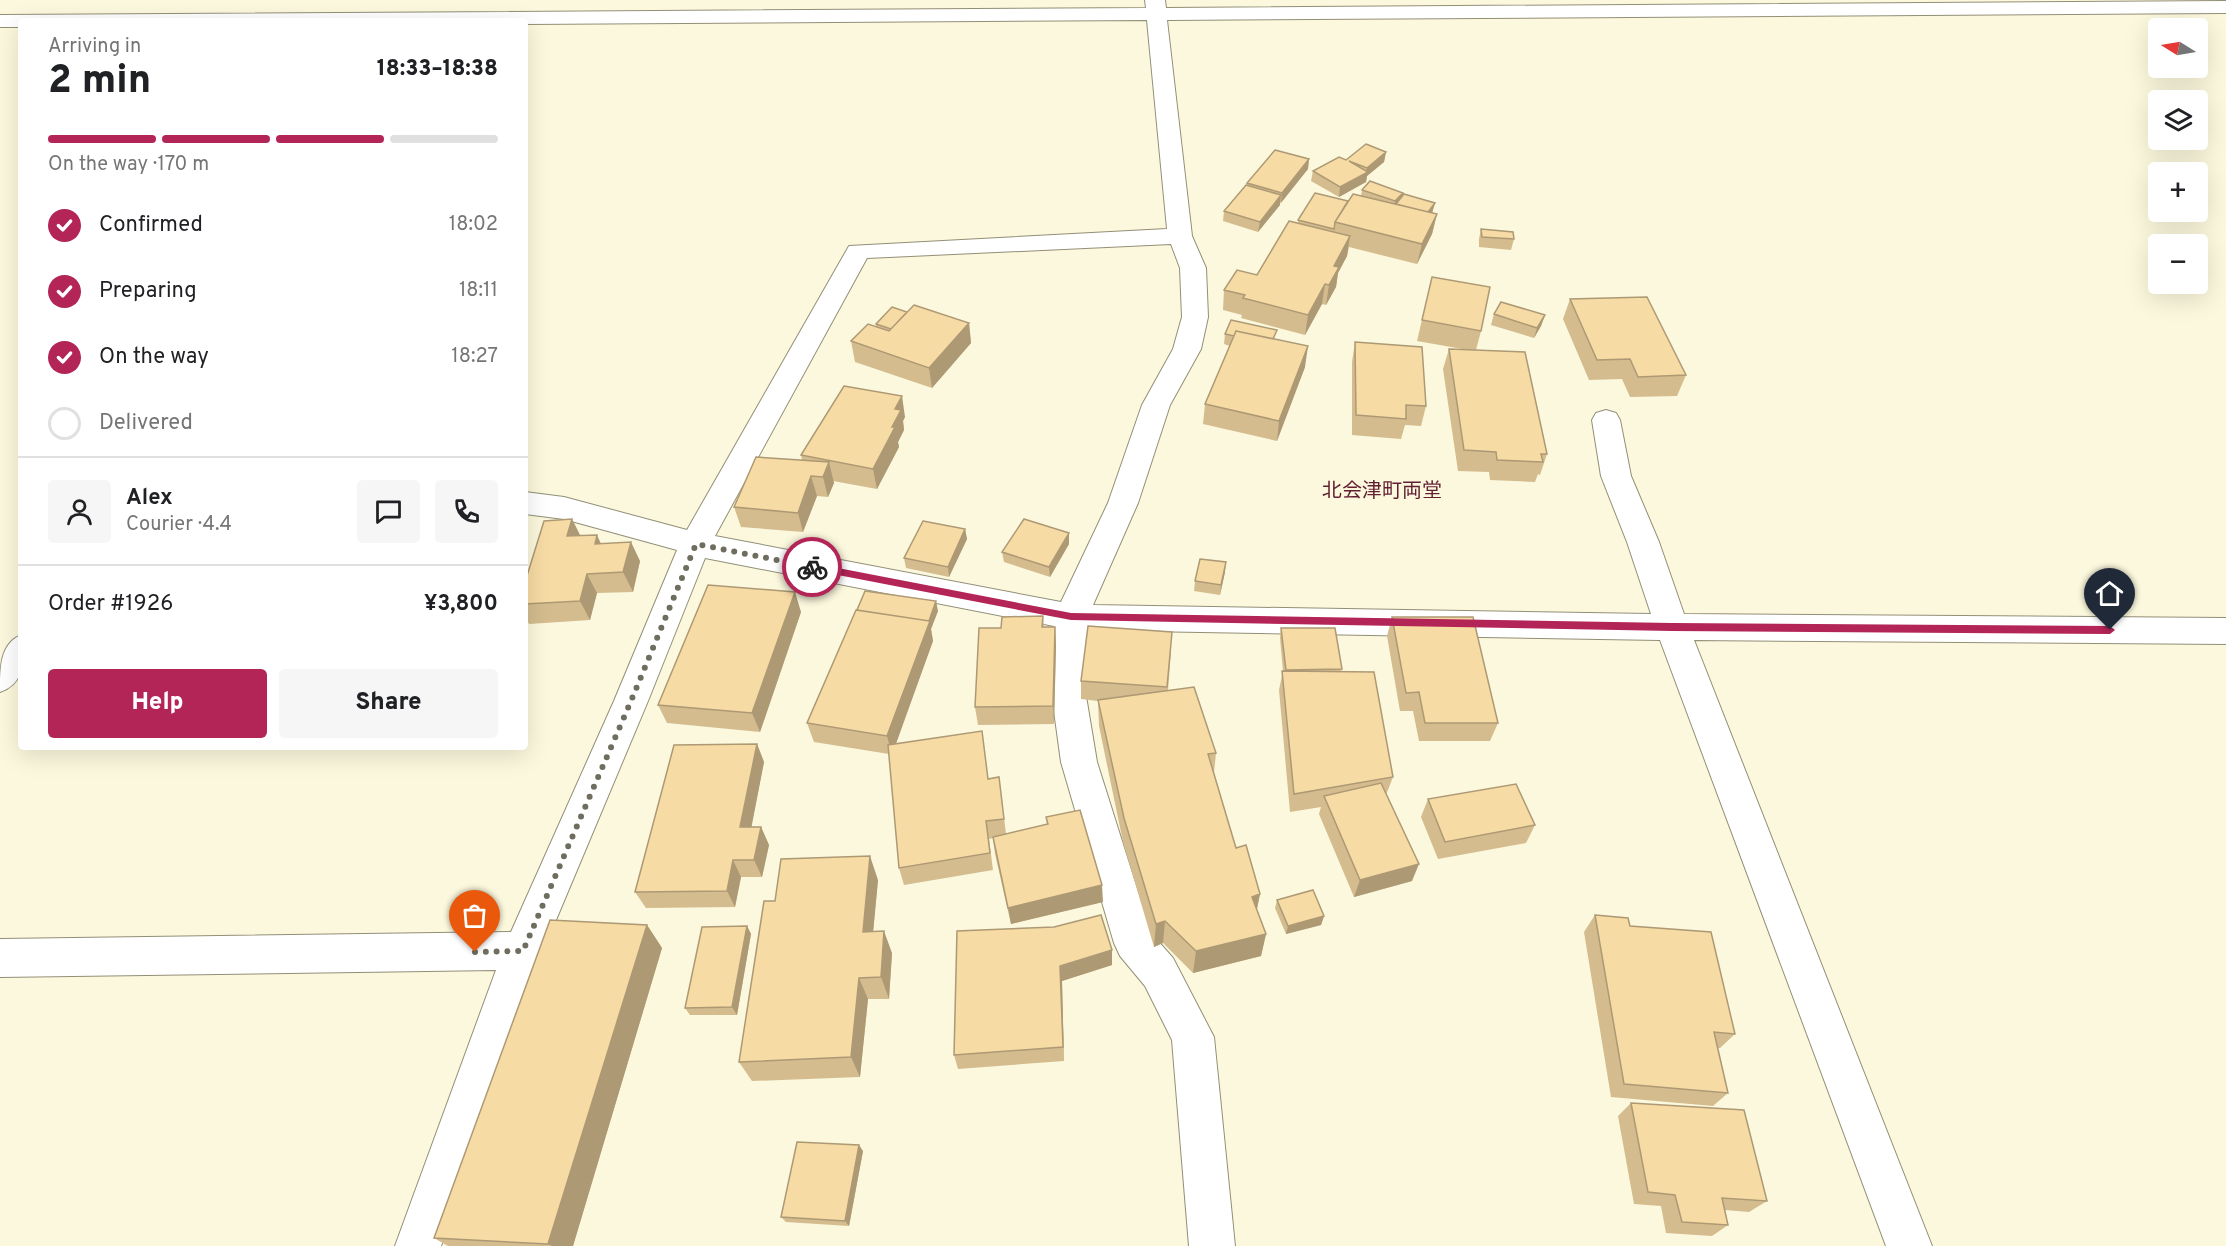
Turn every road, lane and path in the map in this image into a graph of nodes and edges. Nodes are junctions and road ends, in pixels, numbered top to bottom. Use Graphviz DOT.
graph roads {
  1 [pos="463,0"];
  2 [pos="1156,7"];
  3 [pos="2226,7"];
  4 [pos="451,18"];
  5 [pos="528,19"];
  6 [pos="0,21"];
  7 [pos="18,21"];
  8 [pos="1180,236"];
  9 [pos="1606,420"];
  10 [pos="528,503"];
  11 [pos="696,544"];
  12 [pos="1071,616"];
  13 [pos="1672,627"];
  14 [pos="2226,631"];
  15 [pos="18,652"];
  16 [pos="0,678"];
  17 [pos="523,951"];
  18 [pos="0,958"];
  19 [pos="418,1246"];
  20 [pos="1212,1246"];
  21 [pos="1909,1246"];
  1 -- 4 [label="street"];
  2 -- 3 [label="street"];
  2 -- 5 [label="street"];
  2 -- 8 [label="street"];
  6 -- 7 [label="street"];
  8 -- 11 [label="street"];
  8 -- 12 [label="street"];
  9 -- 13 [label="street"];
  10 -- 11 [label="street"];
  11 -- 12 [label="street"];
  11 -- 17 [label="street"];
  12 -- 13 [label="street"];
  12 -- 20 [label="street"];
  13 -- 14 [label="street"];
  13 -- 21 [label="street"];
  15 -- 16 [label="street"];
  17 -- 18 [label="street"];
  17 -- 19 [label="street"];
}
